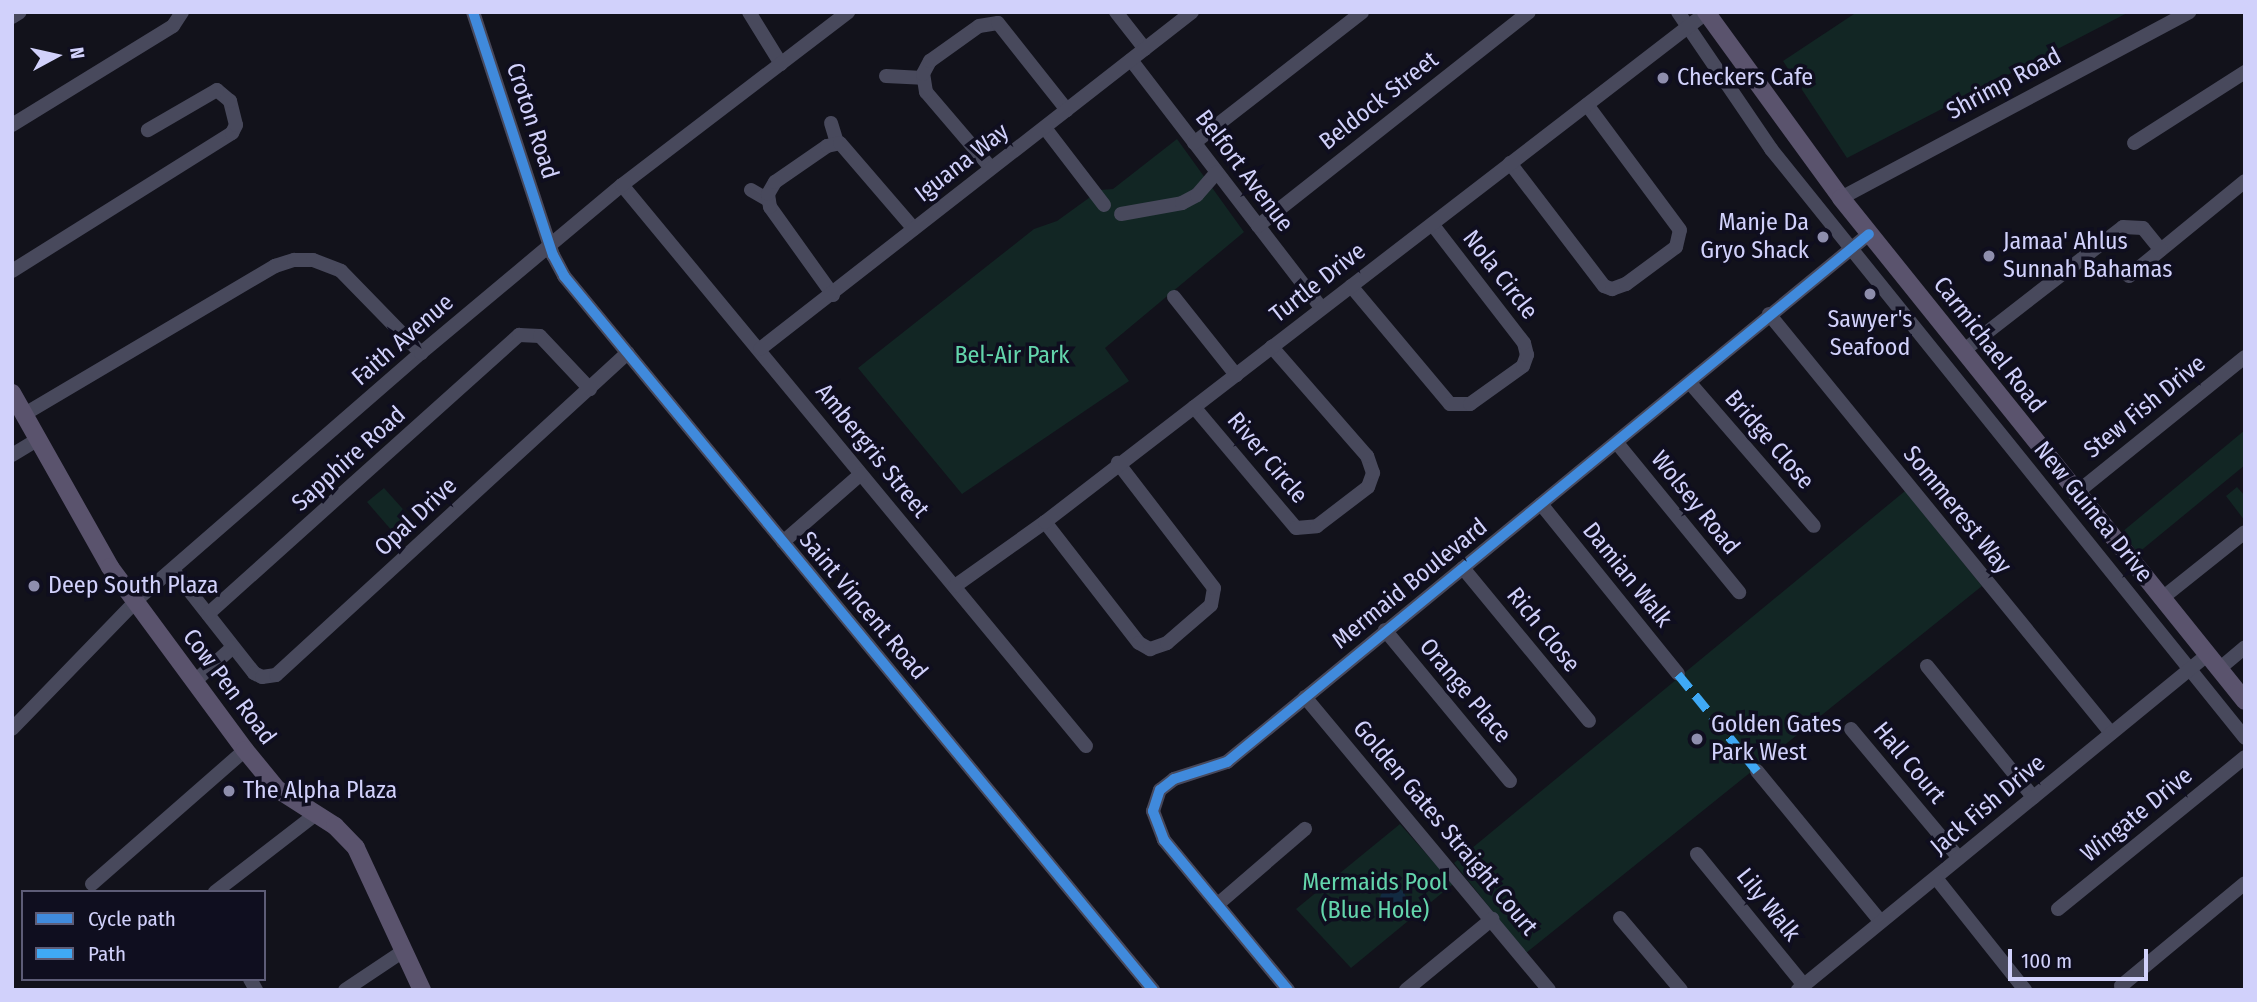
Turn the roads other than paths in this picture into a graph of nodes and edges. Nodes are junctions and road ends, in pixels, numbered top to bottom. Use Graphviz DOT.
graph roads {
  1 [pos="20,12"];
  2 [pos="182,12"];
  3 [pos="474,12"];
  4 [pos="749,12"];
  5 [pos="1116,12"];
  6 [pos="1192,12"];
  7 [pos="1362,12"];
  8 [pos="1529,12"];
  9 [pos="1678,12"];
  10 [pos="1706,12"];
  11 [pos="2190,12"];
  12 [pos="846,13"];
  13 [pos="988,17"];
  14 [pos="12,18"];
  15 [pos="1686,25"];
  16 [pos="1145,49"];
  17 [pos="1131,60"];
  18 [pos="781,64"];
  19 [pos="2245,72"];
  20 [pos="886,76"];
  21 [pos="922,78"];
  22 [pos="1587,105"];
  23 [pos="1067,110"];
  24 [pos="831,123"];
  25 [pos="12,125"];
  26 [pos="1045,128"];
  27 [pos="148,130"];
  28 [pos="837,143"];
  29 [pos="1194,143"];
  30 [pos="2134,143"];
  31 [pos="1510,163"];
  32 [pos="991,168"];
  33 [pos="1217,172"];
  34 [pos="2245,181"];
  35 [pos="622,185"];
  36 [pos="751,190"];
  37 [pos="1841,198"];
  38 [pos="768,200"];
  39 [pos="1104,205"];
  40 [pos="1121,214"];
  41 [pos="1432,224"];
  42 [pos="1258,226"];
  43 [pos="914,229"];
  44 [pos="1870,234"];
  45 [pos="550,244"];
  46 [pos="1853,248"];
  47 [pos="2161,250"];
  48 [pos="12,271"];
  49 [pos="2129,276"];
  50 [pos="1351,286"];
  51 [pos="832,295"];
  52 [pos="1174,296"];
  53 [pos="1321,309"];
  54 [pos="1769,314"];
  55 [pos="1272,347"];
  56 [pos="760,349"];
  57 [pos="1963,351"];
  58 [pos="421,354"];
  59 [pos="628,354"];
  60 [pos="2245,357"];
  61 [pos="1236,375"];
  62 [pos="1690,383"];
  63 [pos="590,388"];
  64 [pos="12,393"];
  65 [pos="1195,407"];
  66 [pos="23,415"];
  67 [pos="37,440"];
  68 [pos="1616,443"];
  69 [pos="12,455"];
  70 [pos="1118,463"];
  71 [pos="861,474"];
  72 [pos="2075,494"];
  73 [pos="1541,504"];
  74 [pos="1045,522"];
  75 [pos="1814,526"];
  76 [pos="2245,532"];
  77 [pos="783,542"];
  78 [pos="1463,568"];
  79 [pos="173,570"];
  80 [pos="955,586"];
  81 [pos="1739,592"];
  82 [pos="2161,599"];
  83 [pos="135,603"];
  84 [pos="208,614"];
  85 [pos="1385,630"];
  86 [pos="233,647"];
  87 [pos="2245,647"];
  88 [pos="2207,655"];
  89 [pos="1927,666"];
  90 [pos="2189,668"];
  91 [pos="2219,669"];
  92 [pos="1678,674"];
  93 [pos="194,682"];
  94 [pos="1305,697"];
  95 [pos="2245,701"];
  96 [pos="1589,721"];
  97 [pos="12,729"];
  98 [pos="1851,729"];
  99 [pos="2111,733"];
  100 [pos="2245,738"];
  101 [pos="1086,746"];
  102 [pos="245,750"];
  103 [pos="2245,757"];
  104 [pos="1757,771"];
  105 [pos="1510,781"];
  106 [pos="2034,797"];
  107 [pos="316,814"];
  108 [pos="1305,829"];
  109 [pos="1697,854"];
  110 [pos="1959,858"];
  111 [pos="1936,878"];
  112 [pos="2245,883"];
  113 [pos="92,884"];
  114 [pos="218,890"];
  115 [pos="1218,904"];
  116 [pos="2058,909"];
  117 [pos="1620,918"];
  118 [pos="1492,919"];
  119 [pos="1881,922"];
  120 [pos="405,950"];
  121 [pos="2121,986"];
  122 [pos="1801,988"];
  123 [pos="345,990"];
  124 [pos="422,990"];
  125 [pos="1153,990"];
  126 [pos="1288,990"];
  127 [pos="1406,990"];
  128 [pos="1549,990"];
  129 [pos="1681,990"];
  130 [pos="2025,990"];
  1 -- 14 [label="street"];
  2 -- 25 [label="street"];
  3 -- 45 [label="street, Croton Road"];
  4 -- 18 [label="street"];
  5 -- 16 [label="street"];
  6 -- 16 [label="street, Iguana Way"];
  7 -- 29 [label="street"];
  8 -- 42 [label="street, Beldock Street"];
  9 -- 15 [label="street, New Guinea Drive"];
  10 -- 15 [label="street, Turtle Drive"];
  10 -- 37 [label="main road, Carmichael Road"];
  11 -- 37 [label="street, Shrimp Road"];
  12 -- 18 [label="street, Faith Avenue"];
  13 -- 21 [label="street"];
  13 -- 23 [label="street"];
  15 -- 22 [label="street, Turtle Drive"];
  15 -- 46 [label="street, New Guinea Drive"];
  16 -- 17 [label="street, Iguana Way"];
  17 -- 23 [label="street, Iguana Way"];
  17 -- 29 [label="street, Belfort Avenue"];
  18 -- 35 [label="street, Faith Avenue"];
  19 -- 30 [label="street"];
  20 -- 21 [label="street"];
  21 -- 32 [label="street"];
  22 -- 31 [label="street, Turtle Drive"];
  22 -- 31 [label="street"];
  23 -- 26 [label="street, Iguana Way"];
  24 -- 28 [label="street"];
  26 -- 32 [label="street, Iguana Way"];
  26 -- 39 [label="street"];
  27 -- 48 [label="street"];
  28 -- 38 [label="street"];
  28 -- 43 [label="street"];
  29 -- 33 [label="street, Belfort Avenue"];
  31 -- 41 [label="street, Turtle Drive"];
  32 -- 43 [label="street, Iguana Way"];
  33 -- 40 [label="street"];
  33 -- 42 [label="street, Belfort Avenue"];
  34 -- 47 [label="street"];
  35 -- 45 [label="street, Faith Avenue"];
  35 -- 56 [label="street, Ambergris Street"];
  36 -- 38 [label="street"];
  37 -- 44 [label="main road, Carmichael Road"];
  38 -- 51 [label="street"];
  41 -- 50 [label="street, Turtle Drive"];
  41 -- 50 [label="street, Nola Circle"];
  42 -- 53 [label="street, Belfort Avenue"];
  43 -- 51 [label="street, Iguana Way"];
  44 -- 46 [label="street, Mermaid Boulevard"];
  44 -- 57 [label="main road, Carmichael Road"];
  45 -- 58 [label="street, Faith Avenue"];
  45 -- 59 [label="street, Saint Vincent Road"];
  46 -- 54 [label="street, Mermaid Boulevard"];
  46 -- 90 [label="street, New Guinea Drive"];
  47 -- 49 [label="street"];
  47 -- 57 [label="street"];
  50 -- 53 [label="street, Turtle Drive"];
  51 -- 56 [label="street, Iguana Way"];
  52 -- 61 [label="street"];
  53 -- 55 [label="street, Turtle Drive"];
  54 -- 62 [label="street, Mermaid Boulevard"];
  54 -- 99 [label="street, Sommerest Way"];
  55 -- 61 [label="street, Turtle Drive"];
  55 -- 65 [label="street, River Circle"];
  56 -- 71 [label="street, Ambergris Street"];
  57 -- 72 [label="main road, Carmichael Road"];
  58 -- 66 [label="street"];
  58 -- 79 [label="street, Faith Avenue"];
  59 -- 63 [label="street, Opal Drive"];
  59 -- 77 [label="street, Saint Vincent Road"];
  60 -- 72 [label="street, Stew Fish Drive"];
  61 -- 65 [label="street, Turtle Drive"];
  62 -- 68 [label="street, Mermaid Boulevard"];
  62 -- 75 [label="street, Bridge Close"];
  63 -- 84 [label="street, Sapphire Road"];
  63 -- 86 [label="street, Opal Drive"];
  64 -- 66 [label="main road, Cow Pen Road"];
  65 -- 70 [label="street, Turtle Drive"];
  66 -- 67 [label="main road, Cow Pen Road"];
  67 -- 69 [label="street"];
  67 -- 83 [label="main road, Cow Pen Road"];
  68 -- 73 [label="street, Mermaid Boulevard"];
  68 -- 81 [label="street, Wolsey Road"];
  70 -- 74 [label="street, Turtle Drive"];
  70 -- 74 [label="street"];
  71 -- 77 [label="street"];
  71 -- 80 [label="street, Ambergris Street"];
  72 -- 82 [label="main road, Carmichael Road"];
  73 -- 78 [label="street, Mermaid Boulevard"];
  73 -- 92 [label="street, Damian Walk"];
  74 -- 80 [label="street, Turtle Drive"];
  76 -- 82 [label="street"];
  77 -- 125 [label="street, Saint Vincent Road"];
  78 -- 85 [label="street, Mermaid Boulevard"];
  78 -- 96 [label="street, Rich Close"];
  79 -- 83 [label="street, Faith Avenue"];
  79 -- 84 [label="street"];
  80 -- 101 [label="street, Ambergris Street"];
  82 -- 88 [label="main road, Carmichael Road"];
  83 -- 93 [label="main road, Cow Pen Road"];
  83 -- 97 [label="street, Faith Avenue"];
  84 -- 86 [label="street"];
  85 -- 94 [label="street, Mermaid Boulevard"];
  85 -- 105 [label="street, Orange Place"];
  86 -- 93 [label="street"];
  87 -- 91 [label="street"];
  88 -- 90 [label="street, Jack Fish Drive"];
  88 -- 91 [label="main road, Carmichael Road"];
  89 -- 106 [label="street"];
  90 -- 99 [label="street, Jack Fish Drive"];
  90 -- 100 [label="street, New Guinea Drive"];
  91 -- 95 [label="main road, Carmichael Road"];
  93 -- 102 [label="main road, Cow Pen Road"];
  94 -- 115 [label="street, Mermaid Boulevard"];
  94 -- 118 [label="street, Golden Gates Straight Court"];
  98 -- 110 [label="street, Hall Court"];
  99 -- 106 [label="street, Jack Fish Drive"];
  102 -- 107 [label="main road, Cow Pen Road"];
  102 -- 113 [label="street"];
  103 -- 116 [label="street, Wingate Drive"];
  104 -- 119 [label="street"];
  106 -- 110 [label="street, Jack Fish Drive"];
  107 -- 114 [label="street"];
  107 -- 120 [label="main road, Cow Pen Road"];
  108 -- 115 [label="street"];
  109 -- 122 [label="street, Lily Walk"];
  110 -- 111 [label="street, Jack Fish Drive"];
  111 -- 119 [label="street, Jack Fish Drive"];
  111 -- 130 [label="street"];
  112 -- 121 [label="street"];
  115 -- 126 [label="street, Mermaid Boulevard"];
  117 -- 129 [label="street"];
  118 -- 127 [label="street"];
  118 -- 128 [label="street, Golden Gates Straight Court"];
  119 -- 122 [label="street, Jack Fish Drive"];
  120 -- 123 [label="street"];
  120 -- 124 [label="main road, Cow Pen Road"];
}
